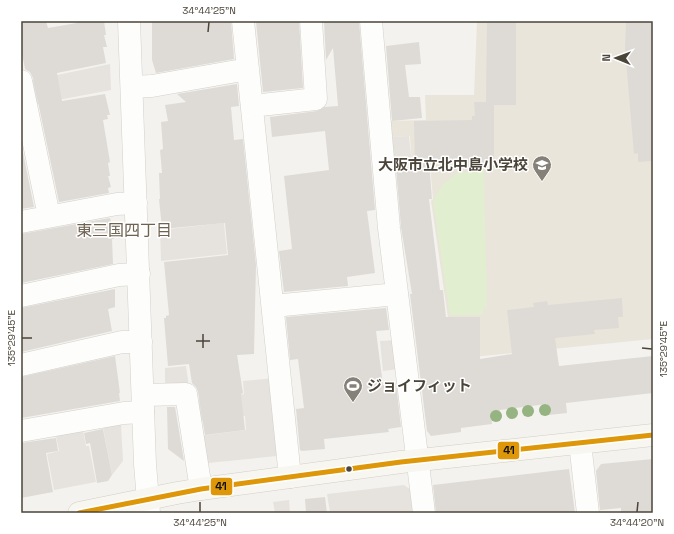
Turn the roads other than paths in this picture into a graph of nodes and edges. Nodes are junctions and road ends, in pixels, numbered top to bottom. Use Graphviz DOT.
graph roads {
  1 [pos="129,21"];
  2 [pos="243,21"];
  3 [pos="311,21"];
  4 [pos="370,21"];
  5 [pos="248,69"];
  6 [pos="21,81"];
  7 [pos="132,87"];
  8 [pos="252,106"];
  9 [pos="136,203"];
  10 [pos="49,216"];
  11 [pos="21,222"];
  12 [pos="138,274"];
  13 [pos="397,294"];
  14 [pos="21,296"];
  15 [pos="273,306"];
  16 [pos="141,342"];
  17 [pos="21,365"];
  18 [pos="143,404"];
  19 [pos="21,430"];
  20 [pos="653,435"];
  21 [pos="580,443"];
  22 [pos="418,460"];
  23 [pos="290,477"];
  24 [pos="201,489"];
  25 [pos="148,506"];
  26 [pos="79,513"];
  27 [pos="424,513"];
  28 [pos="588,513"];
  1 -- 7 [label="street"];
  2 -- 5 [label="street"];
  3 -- 8 [label="street"];
  4 -- 13 [label="street"];
  5 -- 7 [label="street"];
  5 -- 8 [label="street"];
  6 -- 10 [label="street"];
  7 -- 9 [label="street"];
  8 -- 15 [label="street"];
  9 -- 10 [label="street"];
  9 -- 12 [label="street"];
  10 -- 11 [label="street"];
  12 -- 14 [label="street"];
  12 -- 16 [label="street"];
  13 -- 15 [label="street"];
  13 -- 22 [label="street"];
  15 -- 23 [label="street"];
  16 -- 17 [label="street"];
  16 -- 18 [label="street"];
  18 -- 19 [label="street"];
  18 -- 24 [label="street"];
  18 -- 25 [label="street"];
  20 -- 21 [label="main road"];
  21 -- 22 [label="main road"];
  21 -- 28 [label="street"];
  22 -- 23 [label="main road"];
  22 -- 27 [label="street"];
  23 -- 24 [label="main road"];
  24 -- 25 [label="main road"];
  25 -- 26 [label="main road"];
}
